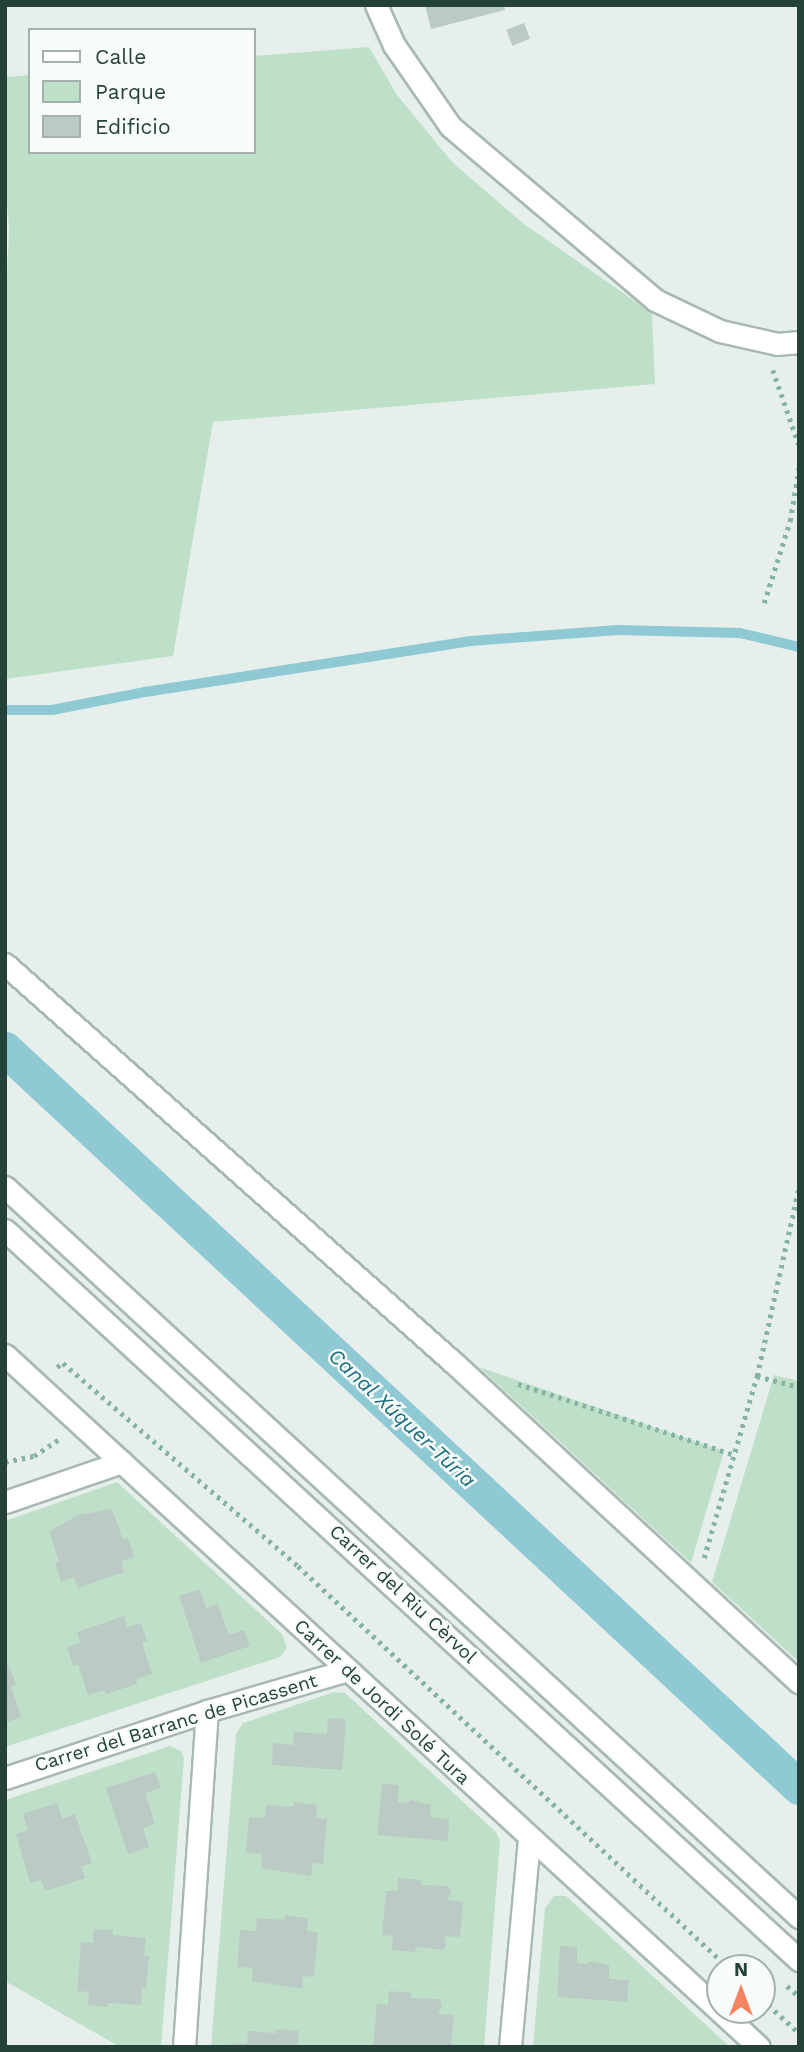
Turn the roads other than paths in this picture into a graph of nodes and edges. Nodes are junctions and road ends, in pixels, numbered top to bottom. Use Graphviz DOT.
graph roads {
  1 [pos="376,5"];
  2 [pos="799,342"];
  3 [pos="5,964"];
  4 [pos="5,1187"];
  5 [pos="5,1230"];
  6 [pos="5,1355"];
  7 [pos="122,1462"];
  8 [pos="5,1502"];
  9 [pos="348,1670"];
  10 [pos="799,1682"];
  11 [pos="207,1711"];
  12 [pos="5,1777"];
  13 [pos="528,1837"];
  14 [pos="799,1917"];
  15 [pos="799,1960"];
  16 [pos="184,2047"];
  17 [pos="510,2047"];
  18 [pos="759,2047"];
  1 -- 2 [label="street"];
  3 -- 10 [label="street"];
  4 -- 14 [label="street, Carrer del Riu Cèrvol"];
  5 -- 15 [label="street, Carrer del Riu Cèrvol"];
  6 -- 7 [label="street, Carrer de Jordi Solé Tura"];
  7 -- 8 [label="street"];
  7 -- 9 [label="street, Carrer de Jordi Solé Tura"];
  9 -- 11 [label="street, Carrer del Barranc de Picassent"];
  9 -- 13 [label="street, Carrer de Jordi Solé Tura"];
  11 -- 12 [label="street, Carrer del Barranc de Picassent"];
  11 -- 16 [label="street"];
  13 -- 17 [label="street"];
  13 -- 18 [label="street, Carrer de Jordi Solé Tura"];
}
